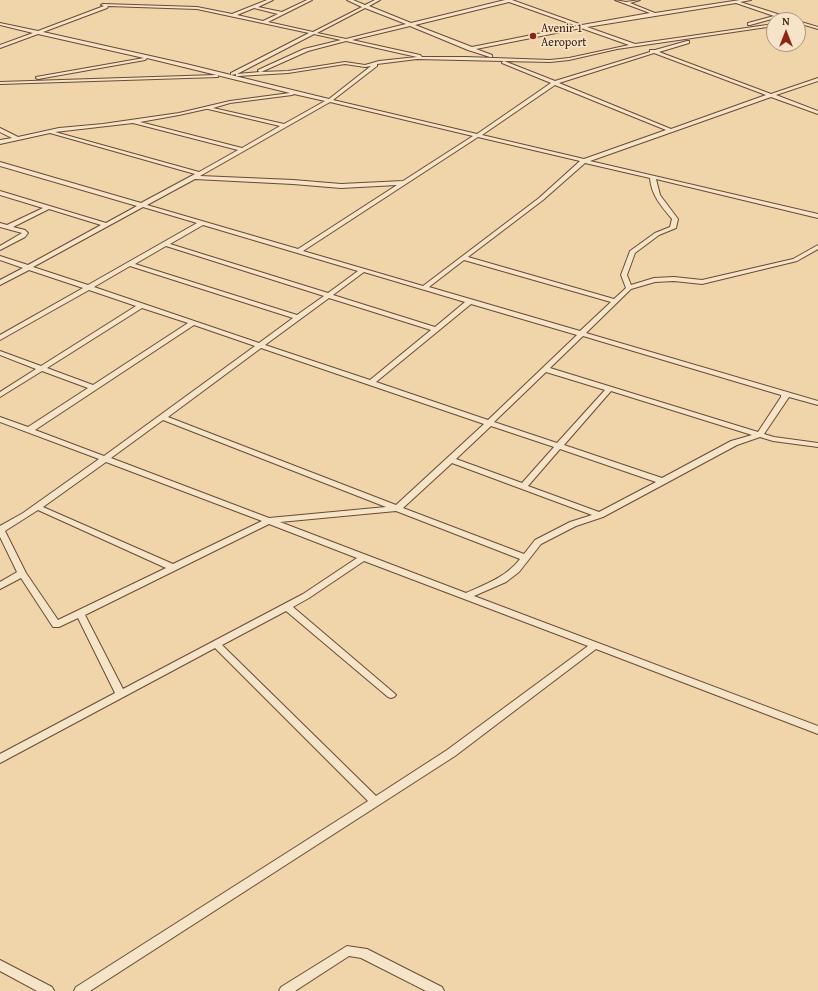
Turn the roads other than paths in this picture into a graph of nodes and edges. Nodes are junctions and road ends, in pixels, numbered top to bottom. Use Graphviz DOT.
graph roads {
  1 [pos="271,0"];
  2 [pos="308,0"];
  3 [pos="349,0"];
  4 [pos="378,0"];
  5 [pos="509,0"];
  6 [pos="617,0"];
  7 [pos="638,0"];
  8 [pos="727,0"];
  9 [pos="749,0"];
  10 [pos="734,2"];
  11 [pos="626,3"];
  12 [pos="365,6"];
  13 [pos="253,7"];
  14 [pos="766,12"];
  15 [pos="282,14"];
  16 [pos="656,14"];
  17 [pos="232,16"];
  18 [pos="766,19"];
  19 [pos="262,23"];
  20 [pos="0,24"];
  21 [pos="806,24"];
  22 [pos="411,25"];
  23 [pos="818,25"];
  24 [pos="581,26"];
  25 [pos="766,26"];
  26 [pos="722,32"];
  27 [pos="38,33"];
  28 [pos="311,34"];
  29 [pos="345,40"];
  30 [pos="636,46"];
  31 [pos="0,47"];
  32 [pos="470,49"];
  33 [pos="653,52"];
  34 [pos="146,58"];
  35 [pos="432,58"];
  36 [pos="498,60"];
  37 [pos="379,62"];
  38 [pos="252,75"];
  39 [pos="230,76"];
  40 [pos="818,79"];
  41 [pos="14,82"];
  42 [pos="554,83"];
  43 [pos="0,84"];
  44 [pos="296,93"];
  45 [pos="770,95"];
  46 [pos="329,101"];
  47 [pos="206,107"];
  48 [pos="818,113"];
  49 [pos="133,121"];
  50 [pos="285,126"];
  51 [pos="0,130"];
  52 [pos="670,130"];
  53 [pos="49,132"];
  54 [pos="477,136"];
  55 [pos="16,138"];
  56 [pos="0,142"];
  57 [pos="243,150"];
  58 [pos="584,161"];
  59 [pos="1,165"];
  60 [pos="197,176"];
  61 [pos="653,177"];
  62 [pos="404,183"];
  63 [pos="0,193"];
  64 [pos="143,205"];
  65 [pos="47,208"];
  66 [pos="818,216"];
  67 [pos="202,222"];
  68 [pos="0,225"];
  69 [pos="106,226"];
  70 [pos="8,227"];
  71 [pos="165,244"];
  72 [pos="818,247"];
  73 [pos="0,248"];
  74 [pos="299,251"];
  75 [pos="0,258"];
  76 [pos="464,258"];
  77 [pos="129,264"];
  78 [pos="28,268"];
  79 [pos="363,270"];
  80 [pos="0,283"];
  81 [pos="88,288"];
  82 [pos="424,288"];
  83 [pos="629,288"];
  84 [pos="328,295"];
  85 [pos="470,301"];
  86 [pos="616,301"];
  87 [pos="141,306"];
  88 [pos="298,318"];
  89 [pos="193,323"];
  90 [pos="436,329"];
  91 [pos="582,334"];
  92 [pos="0,338"];
  93 [pos="260,345"];
  94 [pos="0,353"];
  95 [pos="41,368"];
  96 [pos="545,369"];
  97 [pos="370,383"];
  98 [pos="93,388"];
  99 [pos="609,389"];
  100 [pos="785,394"];
  101 [pos="0,395"];
  102 [pos="818,403"];
  103 [pos="162,417"];
  104 [pos="0,419"];
  105 [pos="490,423"];
  106 [pos="30,430"];
  107 [pos="760,435"];
  108 [pos="818,445"];
  109 [pos="559,446"];
  110 [pos="105,459"];
  111 [pos="451,460"];
  112 [pos="662,481"];
  113 [pos="523,487"];
  114 [pos="37,507"];
  115 [pos="398,508"];
  116 [pos="600,515"];
  117 [pos="269,521"];
  118 [pos="0,530"];
  119 [pos="364,557"];
  120 [pos="524,558"];
  121 [pos="172,567"];
  122 [pos="22,573"];
  123 [pos="0,586"];
  124 [pos="466,596"];
  125 [pos="287,607"];
  126 [pos="80,614"];
  127 [pos="216,644"];
  128 [pos="596,645"];
  129 [pos="121,695"];
  130 [pos="391,695"];
  131 [pos="818,730"];
  132 [pos="0,759"];
  133 [pos="375,801"];
  134 [pos="0,965"];
  135 [pos="48,991"];
  136 [pos="80,991"];
  137 [pos="285,991"];
  138 [pos="438,991"];
  1 -- 13 [label="street"];
  2 -- 15 [label="street"];
  3 -- 12 [label="street"];
  4 -- 12 [label="street"];
  5 -- 22 [label="street"];
  5 -- 24 [label="street"];
  6 -- 11 [label="street"];
  7 -- 11 [label="street"];
  8 -- 10 [label="street"];
  9 -- 10 [label="street"];
  10 -- 14 [label="street"];
  10 -- 16 [label="street"];
  11 -- 16 [label="street"];
  12 -- 22 [label="street"];
  12 -- 28 [label="street"];
  13 -- 15 [label="street"];
  13 -- 17 [label="street"];
  15 -- 19 [label="street"];
  16 -- 24 [label="street"];
  17 -- 19 [label="street"];
  17 -- 27 [label="street"];
  18 -- 26 [label="street"];
  19 -- 28 [label="street"];
  20 -- 27 [label="street"];
  21 -- 23 [label="street"];
  22 -- 29 [label="street"];
  22 -- 32 [label="street"];
  24 -- 30 [label="street"];
  24 -- 32 [label="street"];
  25 -- 26 [label="street"];
  26 -- 30 [label="street"];
  26 -- 33 [label="street"];
  27 -- 31 [label="street"];
  27 -- 34 [label="street"];
  28 -- 29 [label="street"];
  28 -- 39 [label="street"];
  29 -- 35 [label="street"];
  29 -- 38 [label="street"];
  30 -- 33 [label="street"];
  30 -- 36 [label="street"];
  32 -- 36 [label="street"];
  33 -- 42 [label="street"];
  33 -- 45 [label="street"];
  34 -- 39 [label="street"];
  34 -- 41 [label="street"];
  35 -- 36 [label="street"];
  35 -- 37 [label="street"];
  36 -- 42 [label="street"];
  37 -- 38 [label="street"];
  37 -- 46 [label="street"];
  38 -- 39 [label="street"];
  39 -- 41 [label="street"];
  39 -- 44 [label="street"];
  40 -- 45 [label="street"];
  41 -- 43 [label="street"];
  42 -- 52 [label="street"];
  42 -- 54 [label="street"];
  44 -- 46 [label="street"];
  44 -- 47 [label="street"];
  45 -- 48 [label="street"];
  45 -- 52 [label="street"];
  46 -- 50 [label="street"];
  46 -- 54 [label="street"];
  47 -- 49 [label="street"];
  47 -- 50 [label="street"];
  49 -- 53 [label="street"];
  49 -- 57 [label="street"];
  50 -- 57 [label="street"];
  51 -- 55 [label="street"];
  52 -- 58 [label="street"];
  53 -- 55 [label="street"];
  53 -- 60 [label="street"];
  54 -- 58 [label="street"];
  54 -- 62 [label="street"];
  55 -- 56 [label="street"];
  57 -- 60 [label="street"];
  58 -- 61 [label="street"];
  58 -- 76 [label="street"];
  59 -- 64 [label="street"];
  60 -- 62 [label="street"];
  60 -- 64 [label="street"];
  61 -- 66 [label="street"];
  61 -- 83 [label="street"];
  62 -- 74 [label="street"];
  63 -- 65 [label="street"];
  64 -- 67 [label="street"];
  64 -- 69 [label="street"];
  65 -- 69 [label="street"];
  65 -- 70 [label="street"];
  67 -- 71 [label="street"];
  67 -- 74 [label="street"];
  68 -- 70 [label="street"];
  69 -- 78 [label="street"];
  70 -- 73 [label="street"];
  71 -- 77 [label="street"];
  71 -- 84 [label="street"];
  72 -- 83 [label="street"];
  74 -- 79 [label="street"];
  75 -- 78 [label="street"];
  76 -- 82 [label="street"];
  76 -- 86 [label="street"];
  77 -- 81 [label="street"];
  77 -- 88 [label="street"];
  78 -- 80 [label="street"];
  78 -- 81 [label="street"];
  79 -- 82 [label="street"];
  79 -- 84 [label="street"];
  81 -- 87 [label="street"];
  81 -- 92 [label="street"];
  82 -- 85 [label="street"];
  83 -- 86 [label="street"];
  84 -- 88 [label="street"];
  84 -- 90 [label="street"];
  85 -- 90 [label="street"];
  85 -- 91 [label="street"];
  86 -- 91 [label="street"];
  87 -- 89 [label="street"];
  87 -- 95 [label="street"];
  88 -- 93 [label="street"];
  89 -- 93 [label="street"];
  89 -- 98 [label="street"];
  90 -- 97 [label="street"];
  91 -- 96 [label="street"];
  91 -- 100 [label="street"];
  93 -- 97 [label="street"];
  93 -- 103 [label="street"];
  94 -- 95 [label="street"];
  95 -- 98 [label="street"];
  95 -- 101 [label="street"];
  96 -- 99 [label="street"];
  96 -- 105 [label="street"];
  97 -- 105 [label="street"];
  98 -- 106 [label="street"];
  99 -- 107 [label="street"];
  99 -- 109 [label="street"];
  100 -- 102 [label="street"];
  100 -- 107 [label="street"];
  103 -- 110 [label="street"];
  103 -- 115 [label="street"];
  104 -- 106 [label="street"];
  105 -- 109 [label="street"];
  105 -- 111 [label="street"];
  106 -- 110 [label="street"];
  107 -- 108 [label="street"];
  107 -- 112 [label="street"];
  109 -- 112 [label="street"];
  109 -- 113 [label="street"];
  110 -- 114 [label="street"];
  110 -- 117 [label="street"];
  111 -- 113 [label="street"];
  111 -- 115 [label="street"];
  112 -- 116 [label="street"];
  113 -- 116 [label="street"];
  114 -- 118 [label="street"];
  114 -- 121 [label="street"];
  115 -- 117 [label="street"];
  115 -- 120 [label="street"];
  116 -- 120 [label="street"];
  117 -- 119 [label="street"];
  117 -- 121 [label="street"];
  118 -- 122 [label="street"];
  119 -- 124 [label="street"];
  119 -- 125 [label="street"];
  120 -- 124 [label="street"];
  121 -- 126 [label="street"];
  122 -- 123 [label="street"];
  122 -- 126 [label="street"];
  124 -- 128 [label="street"];
  125 -- 127 [label="street"];
  125 -- 130 [label="street"];
  126 -- 129 [label="street"];
  127 -- 129 [label="street"];
  127 -- 133 [label="street"];
  128 -- 131 [label="street"];
  128 -- 133 [label="street"];
  129 -- 132 [label="street"];
  133 -- 136 [label="street"];
  134 -- 135 [label="street"];
  137 -- 138 [label="street"];
}
